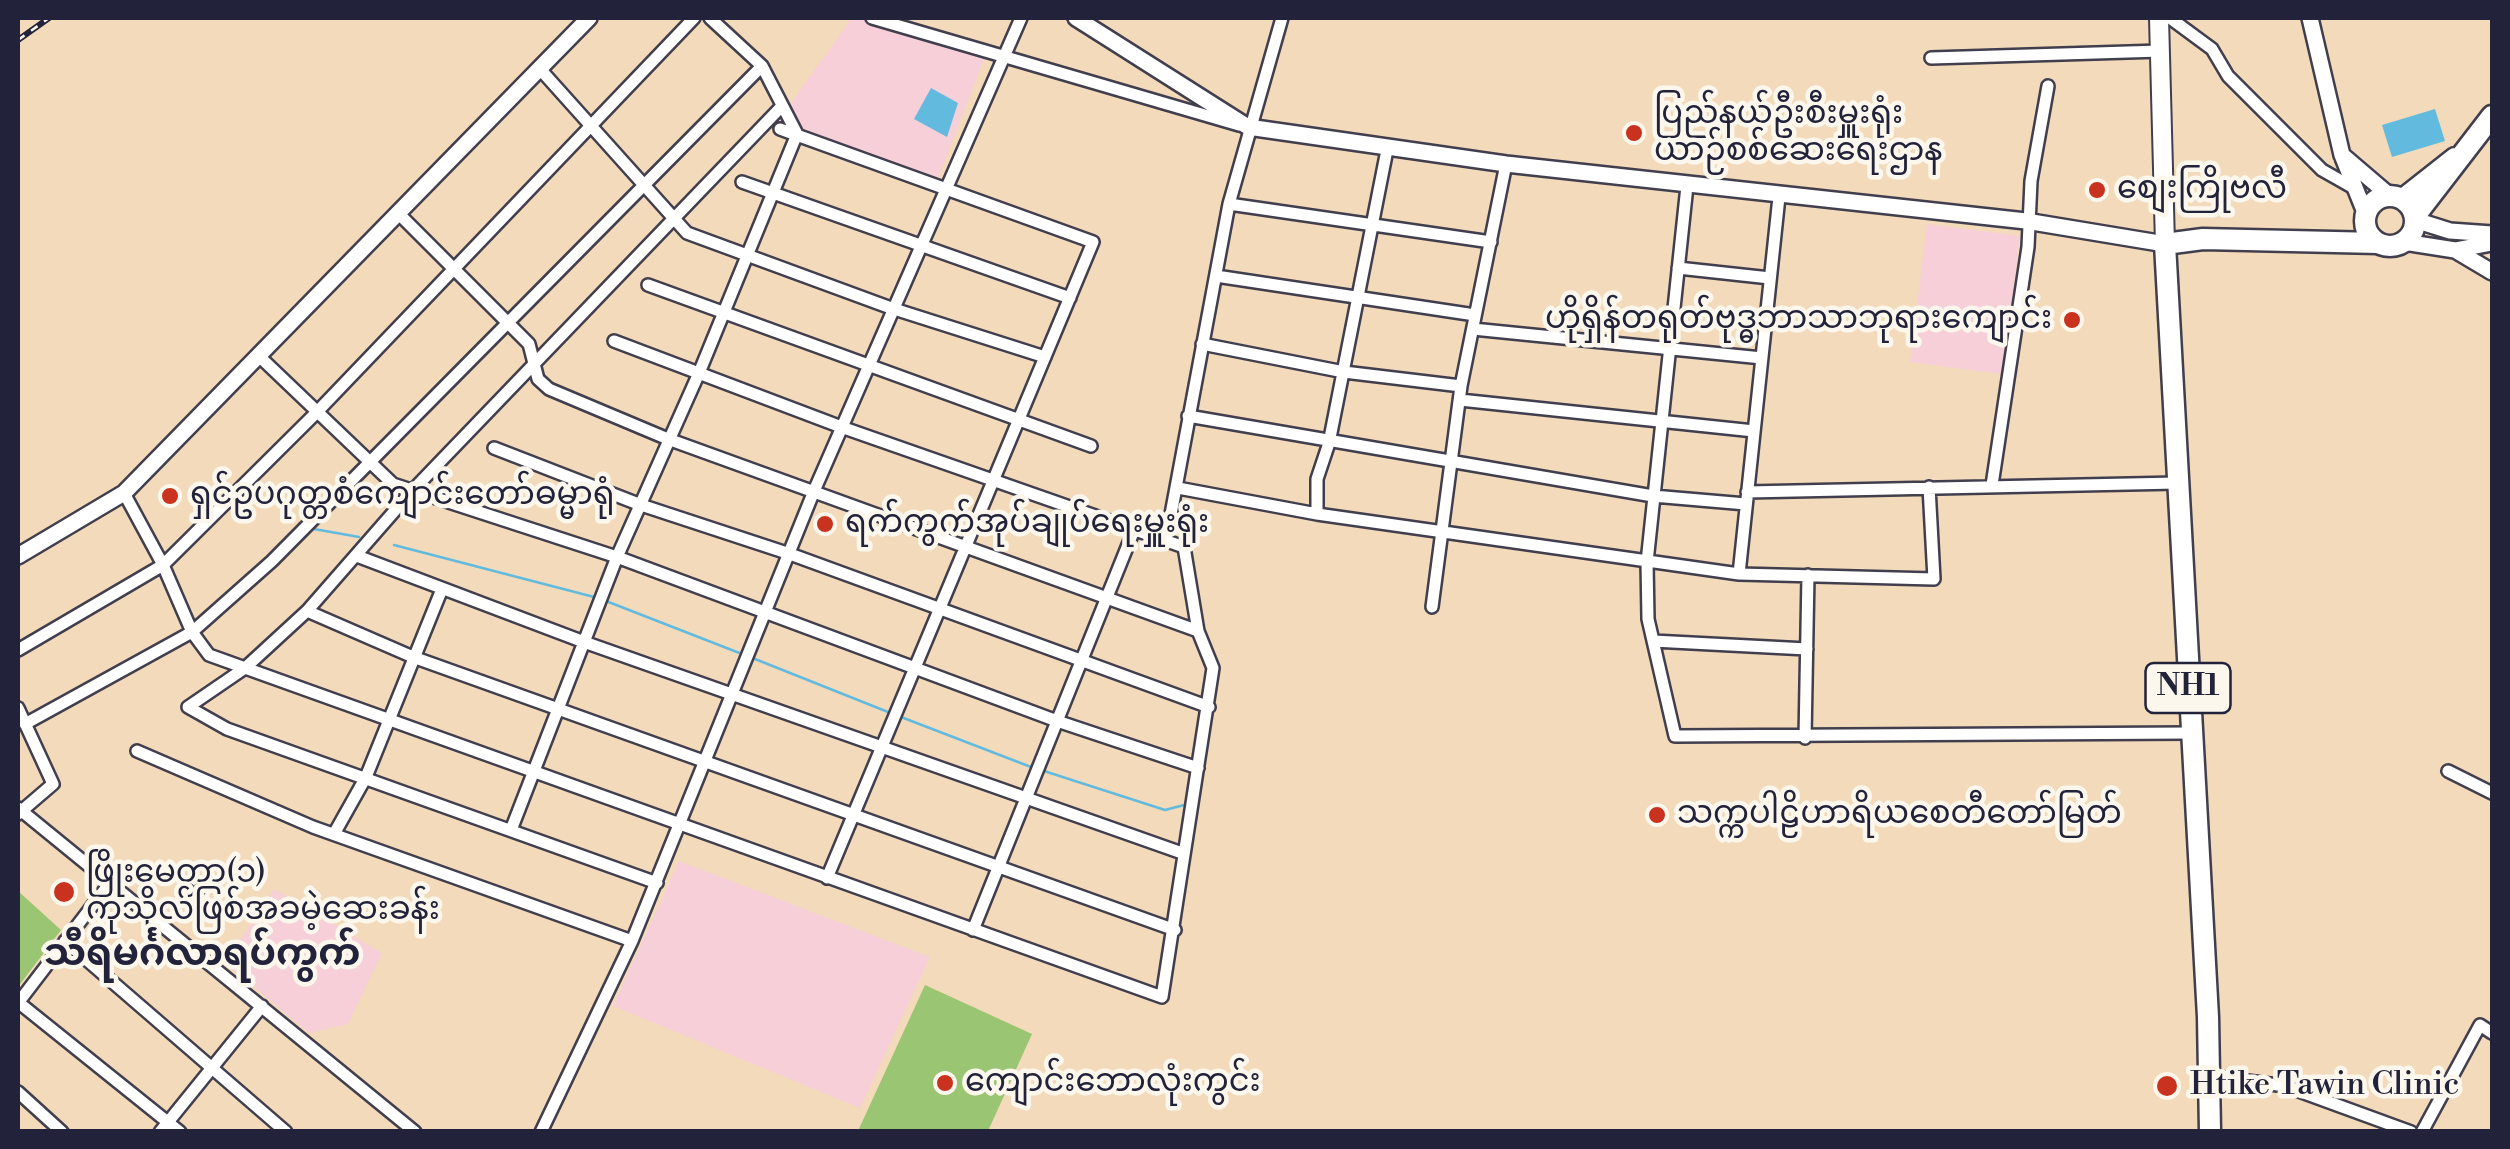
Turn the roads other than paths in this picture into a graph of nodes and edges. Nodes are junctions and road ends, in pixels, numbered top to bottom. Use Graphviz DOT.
graph roads {
  1 [pos="589,18"];
  2 [pos="694,18"];
  3 [pos="710,18"];
  4 [pos="872,18"];
  5 [pos="1022,18"];
  6 [pos="1076,18"];
  7 [pos="1282,18"];
  8 [pos="2159,18"];
  9 [pos="2170,18"];
  10 [pos="2310,18"];
  11 [pos="2161,51"];
  12 [pos="1003,56"];
  13 [pos="1932,58"];
  14 [pos="762,66"];
  15 [pos="540,69"];
  16 [pos="2048,86"];
  17 [pos="782,106"];
  18 [pos="2492,116"];
  19 [pos="592,124"];
  20 [pos="1248,127"];
  21 [pos="780,129"];
  22 [pos="797,134"];
  23 [pos="1387,150"];
  24 [pos="2342,155"];
  25 [pos="1506,164"];
  26 [pos="742,182"];
  27 [pos="645,183"];
  28 [pos="1687,186"];
  29 [pos="2352,186"];
  30 [pos="945,190"];
  31 [pos="774,193"];
  32 [pos="1779,196"];
  33 [pos="1229,204"];
  34 [pos="2406,208"];
  35 [pos="398,214"];
  36 [pos="2365,217"];
  37 [pos="674,218"];
  38 [pos="2026,221"];
  39 [pos="1372,224"];
  40 [pos="2450,231"];
  41 [pos="2492,234"];
  42 [pos="1491,242"];
  43 [pos="2322,242"];
  44 [pos="2378,242"];
  45 [pos="2404,242"];
  46 [pos="2165,244"];
  47 [pos="2488,247"];
  48 [pos="918,248"];
  49 [pos="2454,250"];
  50 [pos="748,255"];
  51 [pos="1678,268"];
  52 [pos="454,269"];
  53 [pos="2492,272"];
  54 [pos="1216,276"];
  55 [pos="1770,278"];
  56 [pos="648,286"];
  57 [pos="1358,297"];
  58 [pos="1070,298"];
  59 [pos="892,308"];
  60 [pos="724,314"];
  61 [pos="1474,322"];
  62 [pos="506,323"];
  63 [pos="614,341"];
  64 [pos="1202,344"];
  65 [pos="1669,349"];
  66 [pos="1045,357"];
  67 [pos="261,358"];
  68 [pos="1762,358"];
  69 [pos="871,363"];
  70 [pos="536,364"];
  71 [pos="1344,372"];
  72 [pos="700,373"];
  73 [pos="1461,393"];
  74 [pos="316,413"];
  75 [pos="1188,416"];
  76 [pos="1018,419"];
  77 [pos="1660,421"];
  78 [pos="844,428"];
  79 [pos="1754,431"];
  80 [pos="668,439"];
  81 [pos="1329,443"];
  82 [pos="1091,446"];
  83 [pos="494,448"];
  84 [pos="369,460"];
  85 [pos="1450,462"];
  86 [pos="993,478"];
  87 [pos="2177,483"];
  88 [pos="1992,485"];
  89 [pos="1929,487"];
  90 [pos="1178,488"];
  91 [pos="814,491"];
  92 [pos="412,492"];
  93 [pos="124,493"];
  94 [pos="1653,496"];
  95 [pos="1747,498"];
  96 [pos="641,505"];
  97 [pos="1316,514"];
  98 [pos="1170,523"];
  99 [pos="1140,532"];
  100 [pos="1439,533"];
  101 [pos="1166,541"];
  102 [pos="965,544"];
  103 [pos="790,554"];
  104 [pos="18,556"];
  105 [pos="357,556"];
  106 [pos="617,557"];
  107 [pos="1647,562"];
  108 [pos="164,564"];
  109 [pos="1738,574"];
  110 [pos="1808,576"];
  111 [pos="442,589"];
  112 [pos="1106,595"];
  113 [pos="1432,606"];
  114 [pos="307,610"];
  115 [pos="938,611"];
  116 [pos="767,612"];
  117 [pos="1198,631"];
  118 [pos="192,632"];
  119 [pos="1653,641"];
  120 [pos="584,642"];
  121 [pos="1807,649"];
  122 [pos="18,650"];
  123 [pos="413,657"];
  124 [pos="1079,662"];
  125 [pos="915,666"];
  126 [pos="245,668"];
  127 [pos="732,693"];
  128 [pos="1209,707"];
  129 [pos="18,708"];
  130 [pos="561,708"];
  131 [pos="388,720"];
  132 [pos="1056,722"];
  133 [pos="25,724"];
  134 [pos="2189,733"];
  135 [pos="1805,738"];
  136 [pos="883,746"];
  137 [pos="138,750"];
  138 [pos="706,760"];
  139 [pos="1198,768"];
  140 [pos="2448,771"];
  141 [pos="534,773"];
  142 [pos="366,778"];
  143 [pos="2492,793"];
  144 [pos="1026,798"];
  145 [pos="19,811"];
  146 [pos="854,814"];
  147 [pos="680,827"];
  148 [pos="510,830"];
  149 [pos="334,834"];
  150 [pos="1182,853"];
  151 [pos="999,866"];
  152 [pos="827,878"];
  153 [pos="657,883"];
  154 [pos="109,884"];
  155 [pos="973,930"];
  156 [pos="1175,930"];
  157 [pos="66,941"];
  158 [pos="632,942"];
  159 [pos="18,1002"];
  160 [pos="262,1006"];
  161 [pos="2492,1033"];
  162 [pos="210,1069"];
  163 [pos="2210,1076"];
  164 [pos="18,1092"];
  165 [pos="164,1126"];
  166 [pos="62,1132"];
  167 [pos="180,1132"];
  168 [pos="286,1132"];
  169 [pos="416,1132"];
  170 [pos="541,1132"];
  171 [pos="2210,1132"];
  172 [pos="2412,1132"];
  173 [pos="2422,1132"];
  1 -- 15 [label="main road"];
  2 -- 19 [label="street"];
  3 -- 14 [label="street"];
  4 -- 12 [label="street"];
  5 -- 12 [label="street"];
  6 -- 20 [label="main road"];
  7 -- 20 [label="street"];
  8 -- 11 [label="main road"];
  9 -- 29 [label="street"];
  10 -- 24 [label="main road"];
  11 -- 13 [label="street"];
  11 -- 46 [label="main road"];
  12 -- 20 [label="street"];
  12 -- 30 [label="street"];
  14 -- 17 [label="street"];
  14 -- 27 [label="street"];
  15 -- 19 [label="street"];
  15 -- 35 [label="main road"];
  16 -- 38 [label="street"];
  17 -- 22 [label="street"];
  17 -- 37 [label="street"];
  18 -- 34 [label="highway"];
  19 -- 27 [label="street"];
  19 -- 52 [label="street"];
  20 -- 23 [label="main road"];
  20 -- 33 [label="street"];
  21 -- 22 [label="street"];
  22 -- 30 [label="street"];
  22 -- 31 [label="street"];
  23 -- 25 [label="main road"];
  23 -- 39 [label="street"];
  24 -- 29 [label="main road"];
  24 -- 34 [label="main road"];
  25 -- 28 [label="main road"];
  25 -- 42 [label="street"];
  26 -- 31 [label="street"];
  27 -- 37 [label="street"];
  27 -- 62 [label="street"];
  28 -- 32 [label="main road"];
  28 -- 51 [label="street"];
  29 -- 36 [label="main road"];
  30 -- 48 [label="street"];
  30 -- 58 [label="street"];
  31 -- 48 [label="street"];
  31 -- 50 [label="street"];
  32 -- 38 [label="main road"];
  32 -- 55 [label="street"];
  33 -- 39 [label="street"];
  33 -- 54 [label="street"];
  34 -- 36 [label="highway"];
  34 -- 40 [label="main road"];
  34 -- 45 [label="highway"];
  35 -- 52 [label="street"];
  35 -- 67 [label="main road"];
  36 -- 43 [label="highway"];
  36 -- 44 [label="highway"];
  37 -- 50 [label="street"];
  37 -- 70 [label="street"];
  38 -- 46 [label="main road"];
  38 -- 88 [label="street"];
  39 -- 42 [label="street"];
  39 -- 57 [label="street"];
  40 -- 41 [label="main road"];
  40 -- 47 [label="main road"];
  42 -- 61 [label="street"];
  43 -- 44 [label="highway"];
  43 -- 46 [label="highway"];
  44 -- 45 [label="highway"];
  45 -- 49 [label="main road"];
  46 -- 87 [label="highway, NH1"];
  47 -- 49 [label="main road"];
  48 -- 58 [label="street"];
  48 -- 59 [label="street"];
  49 -- 53 [label="main road"];
  50 -- 59 [label="street"];
  50 -- 60 [label="street"];
  51 -- 55 [label="street"];
  51 -- 65 [label="street"];
  52 -- 62 [label="street"];
  52 -- 74 [label="street"];
  54 -- 57 [label="street"];
  54 -- 64 [label="street"];
  55 -- 68 [label="street"];
  56 -- 60 [label="street"];
  57 -- 61 [label="street"];
  57 -- 71 [label="street"];
  58 -- 66 [label="street"];
  59 -- 66 [label="street"];
  59 -- 69 [label="street"];
  60 -- 69 [label="street"];
  60 -- 72 [label="street"];
  61 -- 65 [label="street"];
  61 -- 73 [label="street"];
  62 -- 70 [label="street"];
  62 -- 84 [label="street"];
  63 -- 72 [label="street"];
  64 -- 71 [label="street"];
  64 -- 75 [label="street"];
  65 -- 68 [label="street"];
  65 -- 77 [label="street"];
  66 -- 76 [label="street"];
  67 -- 74 [label="street"];
  67 -- 93 [label="main road"];
  68 -- 79 [label="street"];
  69 -- 76 [label="street"];
  69 -- 78 [label="street"];
  70 -- 80 [label="street"];
  70 -- 92 [label="street"];
  71 -- 73 [label="street"];
  71 -- 81 [label="street"];
  72 -- 78 [label="street"];
  72 -- 80 [label="street"];
  73 -- 77 [label="street"];
  73 -- 85 [label="street"];
  74 -- 84 [label="street"];
  74 -- 108 [label="street"];
  75 -- 81 [label="street"];
  75 -- 90 [label="street"];
  76 -- 82 [label="street"];
  76 -- 86 [label="street"];
  77 -- 79 [label="street"];
  77 -- 94 [label="street"];
  78 -- 86 [label="street"];
  78 -- 91 [label="street"];
  79 -- 95 [label="street"];
  80 -- 91 [label="street"];
  80 -- 96 [label="street"];
  81 -- 85 [label="street"];
  81 -- 97 [label="street"];
  83 -- 96 [label="street"];
  84 -- 92 [label="street"];
  84 -- 118 [label="street"];
  85 -- 94 [label="street"];
  85 -- 100 [label="street"];
  86 -- 99 [label="street"];
  86 -- 102 [label="street"];
  87 -- 88 [label="street"];
  87 -- 134 [label="highway, NH1"];
  88 -- 89 [label="street"];
  89 -- 95 [label="street"];
  89 -- 110 [label="street"];
  90 -- 97 [label="street"];
  90 -- 98 [label="street"];
  91 -- 102 [label="street"];
  91 -- 103 [label="street"];
  92 -- 105 [label="street"];
  92 -- 106 [label="street"];
  93 -- 104 [label="main road"];
  93 -- 108 [label="street"];
  94 -- 95 [label="street"];
  94 -- 107 [label="street"];
  95 -- 109 [label="street"];
  96 -- 103 [label="street"];
  96 -- 106 [label="street"];
  97 -- 100 [label="street"];
  98 -- 99 [label="street"];
  98 -- 101 [label="street"];
  99 -- 101 [label="street"];
  99 -- 112 [label="street"];
  100 -- 107 [label="street"];
  100 -- 113 [label="street"];
  101 -- 117 [label="street"];
  102 -- 112 [label="street"];
  102 -- 115 [label="street"];
  103 -- 115 [label="street"];
  103 -- 116 [label="street"];
  105 -- 111 [label="street"];
  105 -- 114 [label="street"];
  106 -- 116 [label="street"];
  106 -- 120 [label="street"];
  107 -- 109 [label="street"];
  107 -- 119 [label="street"];
  108 -- 118 [label="street"];
  108 -- 122 [label="street"];
  109 -- 110 [label="street"];
  110 -- 121 [label="street"];
  111 -- 120 [label="street"];
  111 -- 123 [label="street"];
  112 -- 117 [label="street"];
  112 -- 124 [label="street"];
  114 -- 123 [label="street"];
  114 -- 126 [label="street"];
  115 -- 124 [label="street"];
  115 -- 125 [label="street"];
  116 -- 125 [label="street"];
  116 -- 127 [label="street"];
  117 -- 128 [label="street"];
  118 -- 126 [label="street"];
  118 -- 133 [label="street"];
  119 -- 121 [label="street"];
  119 -- 135 [label="street"];
  120 -- 127 [label="street"];
  120 -- 130 [label="street"];
  121 -- 135 [label="street"];
  123 -- 130 [label="street"];
  123 -- 131 [label="street"];
  124 -- 128 [label="street"];
  124 -- 132 [label="street"];
  125 -- 132 [label="street"];
  125 -- 136 [label="street"];
  126 -- 131 [label="street"];
  126 -- 142 [label="street"];
  127 -- 136 [label="street"];
  127 -- 138 [label="street"];
  128 -- 139 [label="street"];
  129 -- 133 [label="street"];
  130 -- 138 [label="street"];
  130 -- 141 [label="street"];
  131 -- 141 [label="street"];
  131 -- 142 [label="street"];
  132 -- 139 [label="street"];
  132 -- 144 [label="street"];
  133 -- 145 [label="street"];
  134 -- 135 [label="street"];
  134 -- 163 [label="highway, NH1"];
  136 -- 144 [label="street"];
  136 -- 146 [label="street"];
  137 -- 149 [label="street"];
  138 -- 146 [label="street"];
  138 -- 147 [label="street"];
  139 -- 150 [label="street"];
  140 -- 143 [label="street"];
  141 -- 147 [label="street"];
  141 -- 148 [label="street"];
  142 -- 148 [label="street"];
  142 -- 149 [label="street"];
  144 -- 150 [label="street"];
  144 -- 151 [label="street"];
  145 -- 154 [label="street"];
  146 -- 151 [label="street"];
  146 -- 152 [label="street"];
  147 -- 152 [label="street"];
  147 -- 153 [label="street"];
  148 -- 153 [label="street"];
  149 -- 158 [label="street"];
  150 -- 156 [label="street"];
  151 -- 155 [label="street"];
  151 -- 156 [label="street"];
  152 -- 155 [label="street"];
  153 -- 158 [label="street"];
  154 -- 157 [label="street"];
  154 -- 160 [label="street"];
  155 -- 156 [label="street"];
  157 -- 159 [label="street"];
  157 -- 162 [label="street"];
  158 -- 170 [label="street"];
  159 -- 165 [label="street"];
  160 -- 162 [label="street"];
  160 -- 169 [label="street"];
  161 -- 173 [label="street"];
  162 -- 165 [label="street"];
  162 -- 168 [label="street"];
  163 -- 171 [label="highway, NH1"];
  163 -- 172 [label="street"];
  164 -- 166 [label="street"];
  165 -- 167 [label="street"];
}
